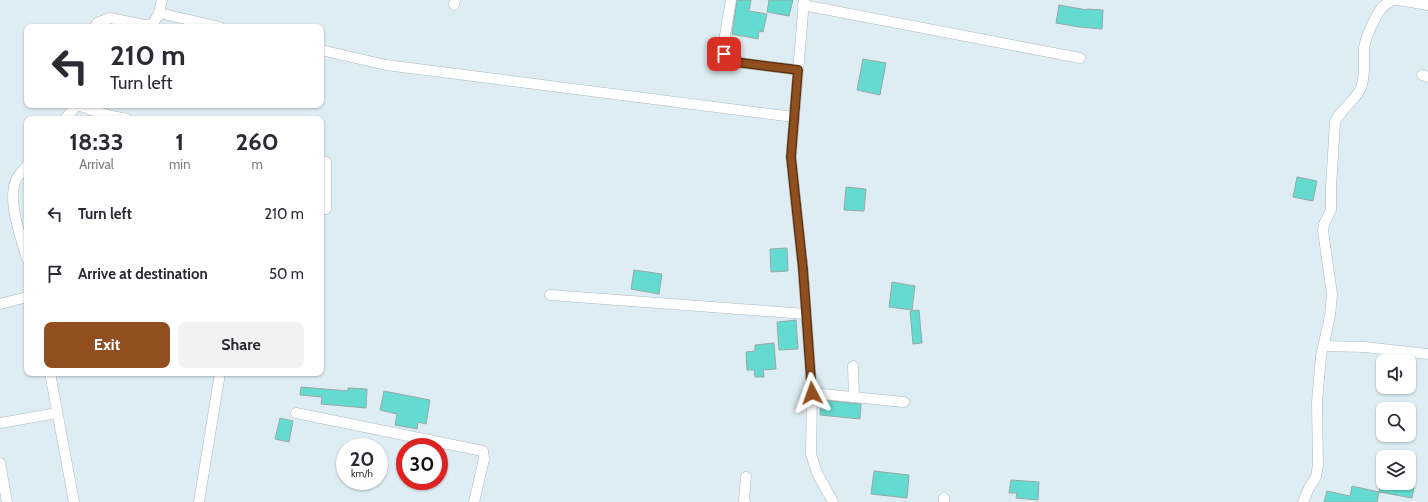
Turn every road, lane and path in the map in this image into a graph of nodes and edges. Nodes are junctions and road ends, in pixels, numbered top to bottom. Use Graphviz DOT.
graph roads {
  1 [pos="162,0"];
  2 [pos="730,0"];
  3 [pos="1395,0"];
  4 [pos="803,3"];
  5 [pos="1428,5"];
  6 [pos="159,13"];
  7 [pos="96,24"];
  8 [pos="144,24"];
  9 [pos="153,24"];
  10 [pos="207,24"];
  11 [pos="324,51"];
  12 [pos="1080,58"];
  13 [pos="798,70"];
  14 [pos="74,108"];
  15 [pos="84,108"];
  16 [pos="67,116"];
  17 [pos="104,116"];
  18 [pos="794,118"];
  19 [pos="324,162"];
  20 [pos="24,169"];
  21 [pos="324,209"];
  22 [pos="24,248"];
  23 [pos="550,296"];
  24 [pos="24,298"];
  25 [pos="0,304"];
  26 [pos="806,314"];
  27 [pos="1324,346"];
  28 [pos="1428,354"];
  29 [pos="853,366"];
  30 [pos="51,376"];
  31 [pos="220,376"];
  32 [pos="812,393"];
  33 [pos="854,397"];
  34 [pos="904,402"];
  35 [pos="57,413"];
  36 [pos="296,413"];
  37 [pos="0,423"];
  38 [pos="0,463"];
  39 [pos="746,477"];
  40 [pos="7,502"];
  41 [pos="74,502"];
  42 [pos="199,502"];
  43 [pos="474,502"];
  44 [pos="745,502"];
  45 [pos="833,502"];
  46 [pos="1303,502"];
  1 -- 6 [label="street"];
  2 -- 13 [label="street"];
  3 -- 5 [label="street"];
  3 -- 27 [label="street"];
  4 -- 12 [label="street"];
  4 -- 13 [label="street"];
  6 -- 9 [label="street"];
  6 -- 10 [label="street"];
  7 -- 8 [label="street"];
  11 -- 18 [label="street"];
  13 -- 18 [label="street"];
  14 -- 16 [label="street"];
  15 -- 17 [label="street"];
  18 -- 26 [label="street"];
  19 -- 21 [label="street"];
  20 -- 22 [label="street"];
  23 -- 26 [label="street"];
  24 -- 25 [label="street"];
  26 -- 32 [label="street"];
  27 -- 28 [label="street"];
  27 -- 46 [label="street"];
  29 -- 33 [label="street"];
  30 -- 35 [label="street"];
  31 -- 42 [label="street"];
  32 -- 33 [label="street"];
  32 -- 45 [label="street"];
  33 -- 34 [label="street"];
  35 -- 37 [label="street"];
  35 -- 41 [label="street"];
  36 -- 43 [label="street"];
  38 -- 40 [label="street"];
  39 -- 44 [label="street"];
}
